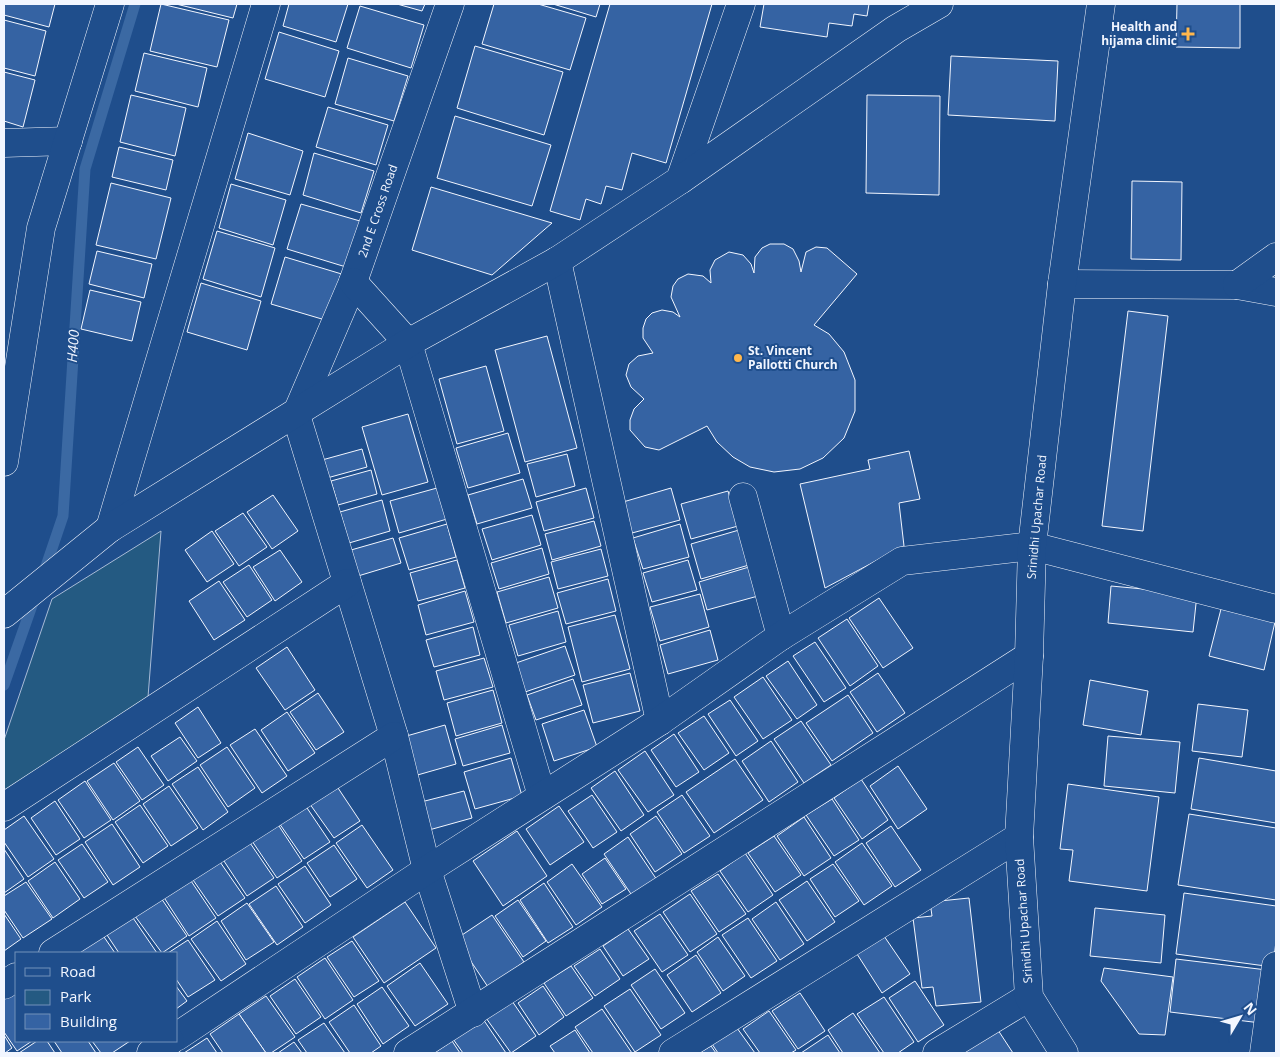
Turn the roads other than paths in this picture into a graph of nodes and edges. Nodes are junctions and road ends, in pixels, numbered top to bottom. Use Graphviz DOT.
graph roads {
  1 [pos="110,4"];
  2 [pos="266,4"];
  3 [pos="450,4"];
  4 [pos="741,4"];
  5 [pos="939,4"];
  6 [pos="1102,4"];
  7 [pos="68,142"];
  8 [pos="4,143"];
  9 [pos="680,180"];
  10 [pos="1276,257"];
  11 [pos="557,261"];
  12 [pos="353,282"];
  13 [pos="1062,284"];
  14 [pos="1237,285"];
  15 [pos="1276,292"];
  16 [pos="408,343"];
  17 [pos="296,415"];
  18 [pos="4,454"];
  19 [pos="743,497"];
  20 [pos="110,528"];
  21 [pos="1032,546"];
  22 [pos="347,583"];
  23 [pos="1276,609"];
  24 [pos="9,610"];
  25 [pos="781,636"];
  26 [pos="1030,656"];
  27 [pos="660,721"];
  28 [pos="394,736"];
  29 [pos="542,796"];
  30 [pos="4,807"];
  31 [pos="1019,837"];
  32 [pos="427,870"];
  33 [pos="55,952"];
  34 [pos="1276,966"];
  35 [pos="15,978"];
  36 [pos="4,985"];
  37 [pos="1029,997"];
  38 [pos="473,1012"];
  39 [pos="178,1036"];
  40 [pos="168,1042"];
  41 [pos="151,1053"];
  42 [pos="408,1053"];
  43 [pos="673,1053"];
  44 [pos="937,1053"];
  45 [pos="1064,1053"];
  46 [pos="1264,1053"];
  1 -- 7 [label="street"];
  2 -- 20 [label="street"];
  3 -- 12 [label="street, 2nd E Cross Road"];
  4 -- 9 [label="street"];
  5 -- 9 [label="street"];
  6 -- 13 [label="street, Srinidhi Upachar Road"];
  7 -- 8 [label="street"];
  7 -- 18 [label="street"];
  9 -- 11 [label="street"];
  10 -- 14 [label="street"];
  11 -- 16 [label="street"];
  11 -- 27 [label="street"];
  12 -- 16 [label="street"];
  12 -- 17 [label="street, 2nd E Cross Road"];
  13 -- 14 [label="street"];
  13 -- 21 [label="street, Srinidhi Upachar Road"];
  14 -- 15 [label="street"];
  16 -- 17 [label="street"];
  16 -- 29 [label="street"];
  17 -- 20 [label="street"];
  17 -- 22 [label="street"];
  19 -- 25 [label="street"];
  20 -- 24 [label="street"];
  21 -- 23 [label="street"];
  21 -- 25 [label="street"];
  21 -- 26 [label="street, Srinidhi Upachar Road"];
  22 -- 28 [label="street"];
  22 -- 30 [label="street"];
  25 -- 27 [label="street"];
  26 -- 31 [label="street, Srinidhi Upachar Road"];
  26 -- 38 [label="street"];
  27 -- 29 [label="street"];
  28 -- 32 [label="street"];
  28 -- 33 [label="street"];
  29 -- 32 [label="street"];
  31 -- 37 [label="street, Srinidhi Upachar Road"];
  31 -- 43 [label="street"];
  32 -- 38 [label="street"];
  32 -- 39 [label="street"];
  34 -- 46 [label="street"];
  35 -- 36 [label="street"];
  37 -- 44 [label="street"];
  37 -- 45 [label="street, Srinidhi Upachar Road"];
  38 -- 42 [label="street"];
  40 -- 41 [label="street"];
}
